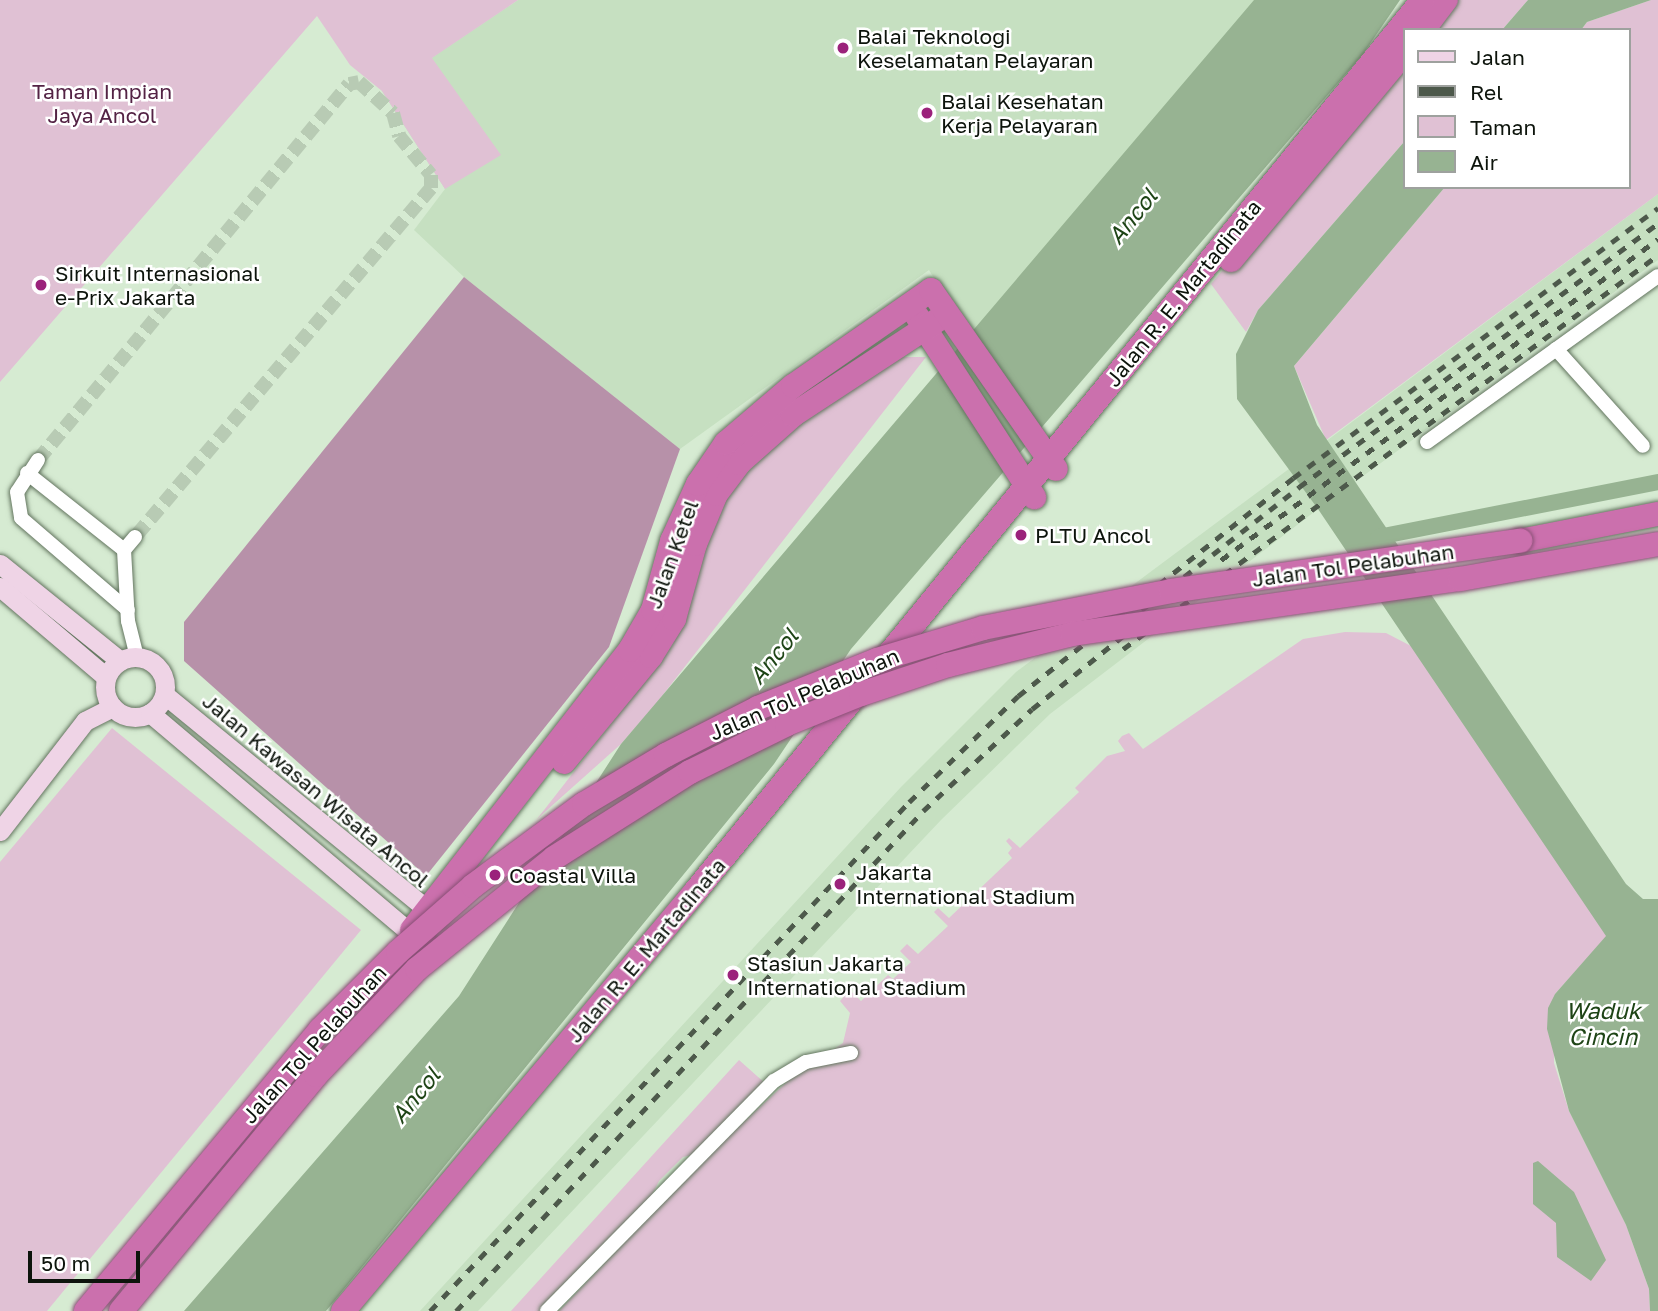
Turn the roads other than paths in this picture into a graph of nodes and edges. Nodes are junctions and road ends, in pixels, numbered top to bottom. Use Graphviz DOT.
graph roads {
  1 [pos="1423,0"];
  2 [pos="1446,0"];
  3 [pos="1425,28"];
  4 [pos="1402,55"];
  5 [pos="1658,276"];
  6 [pos="909,305"];
  7 [pos="947,314"];
  8 [pos="925,329"];
  9 [pos="1556,349"];
  10 [pos="760,428"];
  11 [pos="1427,442"];
  12 [pos="1643,446"];
  13 [pos="1048,458"];
  14 [pos="38,460"];
  15 [pos="26,473"];
  16 [pos="1026,485"];
  17 [pos="1658,514"];
  18 [pos="135,537"];
  19 [pos="1658,544"];
  20 [pos="124,550"];
  21 [pos="0,564"];
  22 [pos="0,587"];
  23 [pos="128,610"];
  24 [pos="129,659"];
  25 [pos="106,677"];
  26 [pos="165,695"];
  27 [pos="113,707"];
  28 [pos="150,713"];
  29 [pos="0,831"];
  30 [pos="433,916"];
  31 [pos="415,938"];
  32 [pos="850,1053"];
  33 [pos="86,1311"];
  34 [pos="92,1311"];
  35 [pos="121,1311"];
  36 [pos="128,1311"];
  37 [pos="343,1311"];
  38 [pos="547,1311"];
  1 -- 13 [label="highway, Jalan R. E. Martadinata"];
  2 -- 3 [label="highway"];
  4 -- 13 [label="highway, Jalan R. E. Martadinata"];
  5 -- 9 [label="street"];
  6 -- 7 [label="highway, Jalan Ketel"];
  6 -- 8 [label="highway"];
  6 -- 10 [label="highway, Jalan Ketel"];
  7 -- 8 [label="highway, Jalan Ketel"];
  7 -- 13 [label="highway, Jalan Ketel"];
  8 -- 10 [label="highway, Jalan Ketel"];
  8 -- 16 [label="highway"];
  9 -- 11 [label="street"];
  9 -- 12 [label="street"];
  10 -- 30 [label="highway, Jalan Ketel"];
  13 -- 16 [label="highway, Jalan R. E. Martadinata"];
  14 -- 15 [label="street"];
  15 -- 20 [label="street"];
  15 -- 23 [label="street"];
  16 -- 37 [label="highway, Jalan R. E. Martadinata"];
  17 -- 33 [label="highway, Jalan Tol Pelabuhan, bridge"];
  18 -- 20 [label="street"];
  19 -- 35 [label="highway, Jalan Tol Pelabuhan, bridge"];
  20 -- 23 [label="street"];
  21 -- 24 [label="street"];
  22 -- 25 [label="street"];
  23 -- 24 [label="street"];
  24 -- 25 [label="street"];
  24 -- 26 [label="street"];
  25 -- 27 [label="street"];
  26 -- 28 [label="street"];
  26 -- 30 [label="street, Jalan Kawasan Wisata Ancol"];
  27 -- 28 [label="street"];
  27 -- 29 [label="street"];
  28 -- 31 [label="street"];
  30 -- 31 [label="highway, Jalan Ketel"];
  31 -- 34 [label="highway"];
  31 -- 36 [label="highway"];
  32 -- 38 [label="street"];
}
